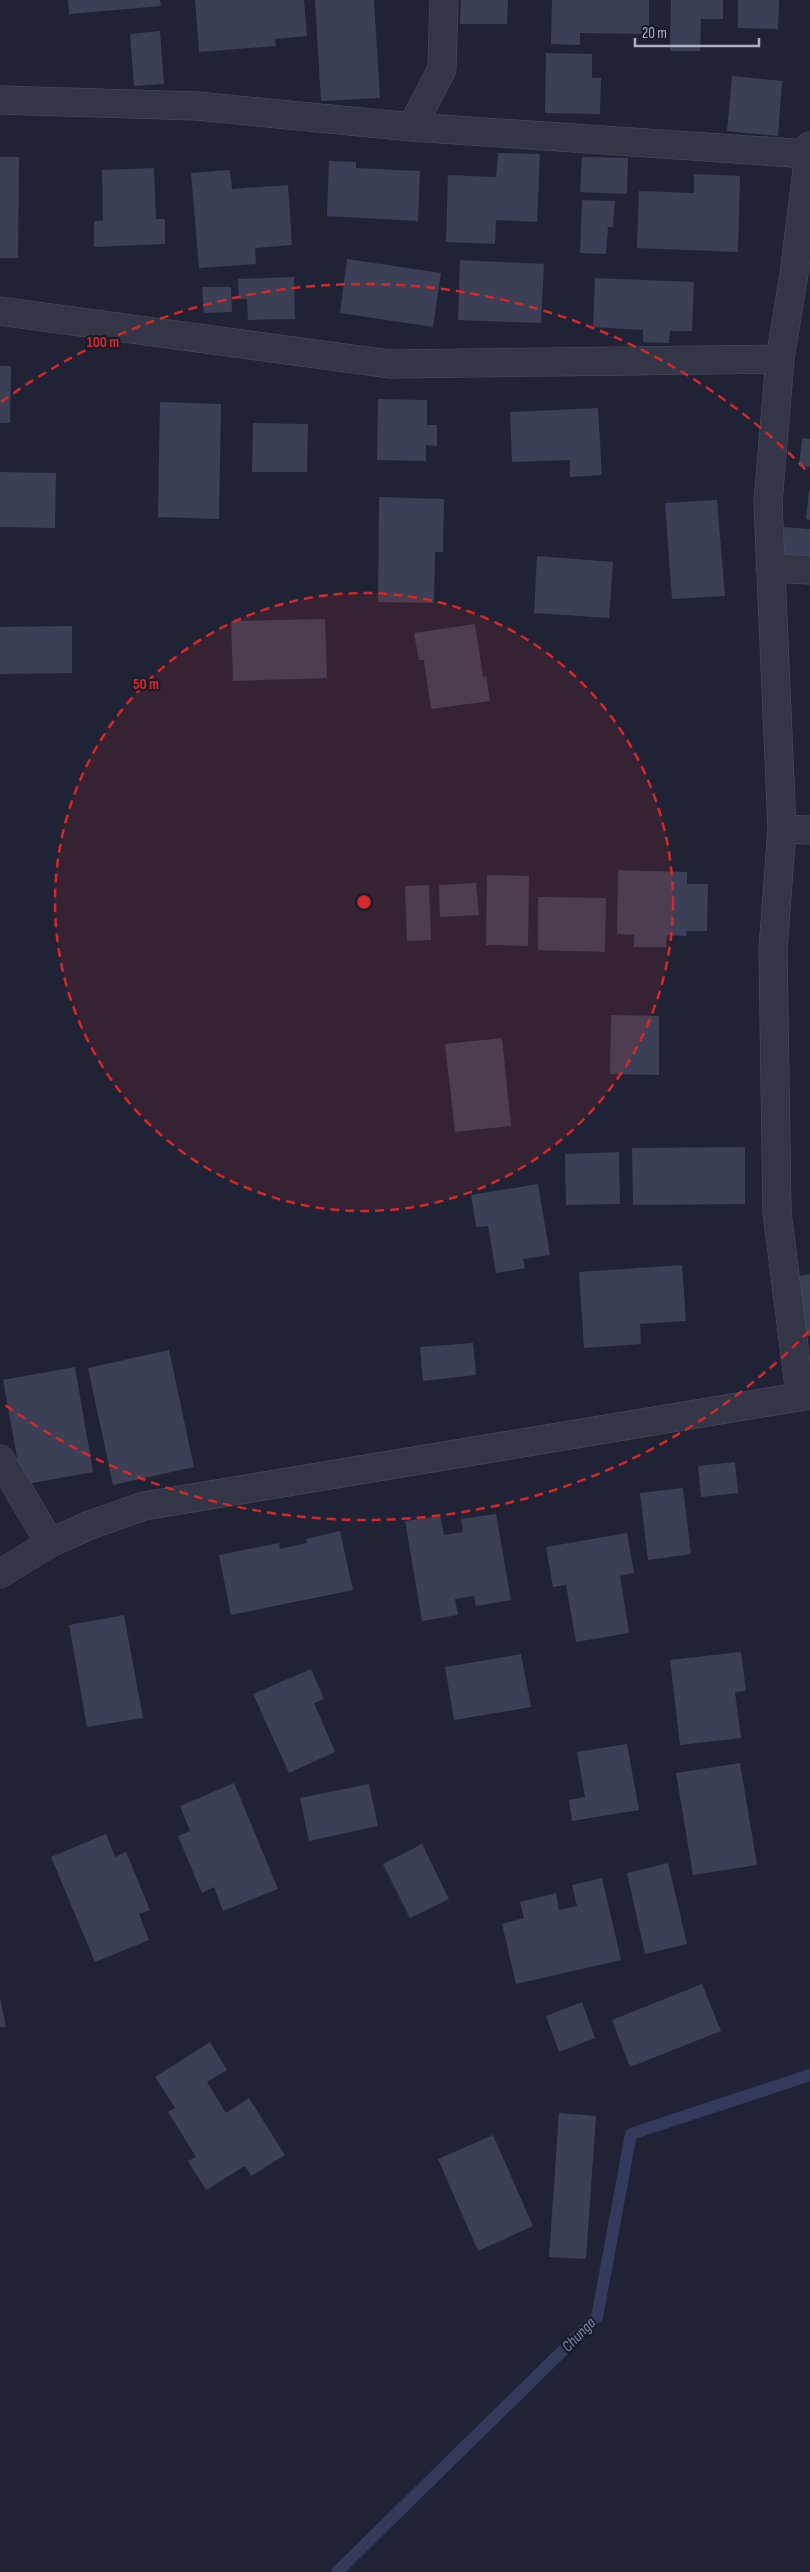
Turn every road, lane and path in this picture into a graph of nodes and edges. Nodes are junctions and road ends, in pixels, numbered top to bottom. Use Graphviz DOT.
graph roads {
  1 [pos="444,0"];
  2 [pos="0,100"];
  3 [pos="412,127"];
  4 [pos="809,150"];
  5 [pos="802,275"];
  6 [pos="0,311"];
  7 [pos="780,359"];
  8 [pos="770,568"];
  9 [pos="810,570"];
  10 [pos="782,829"];
  11 [pos="810,830"];
  12 [pos="805,1395"];
  13 [pos="0,1459"];
  14 [pos="50,1544"];
  15 [pos="0,1574"];
  1 -- 3 [label="street"];
  2 -- 3 [label="street"];
  3 -- 4 [label="street"];
  4 -- 5 [label="street"];
  5 -- 7 [label="street"];
  6 -- 7 [label="street"];
  7 -- 8 [label="street"];
  8 -- 9 [label="street"];
  8 -- 10 [label="street"];
  10 -- 11 [label="street"];
  10 -- 12 [label="street"];
  12 -- 14 [label="street"];
  13 -- 14 [label="street"];
  14 -- 15 [label="street"];
}
